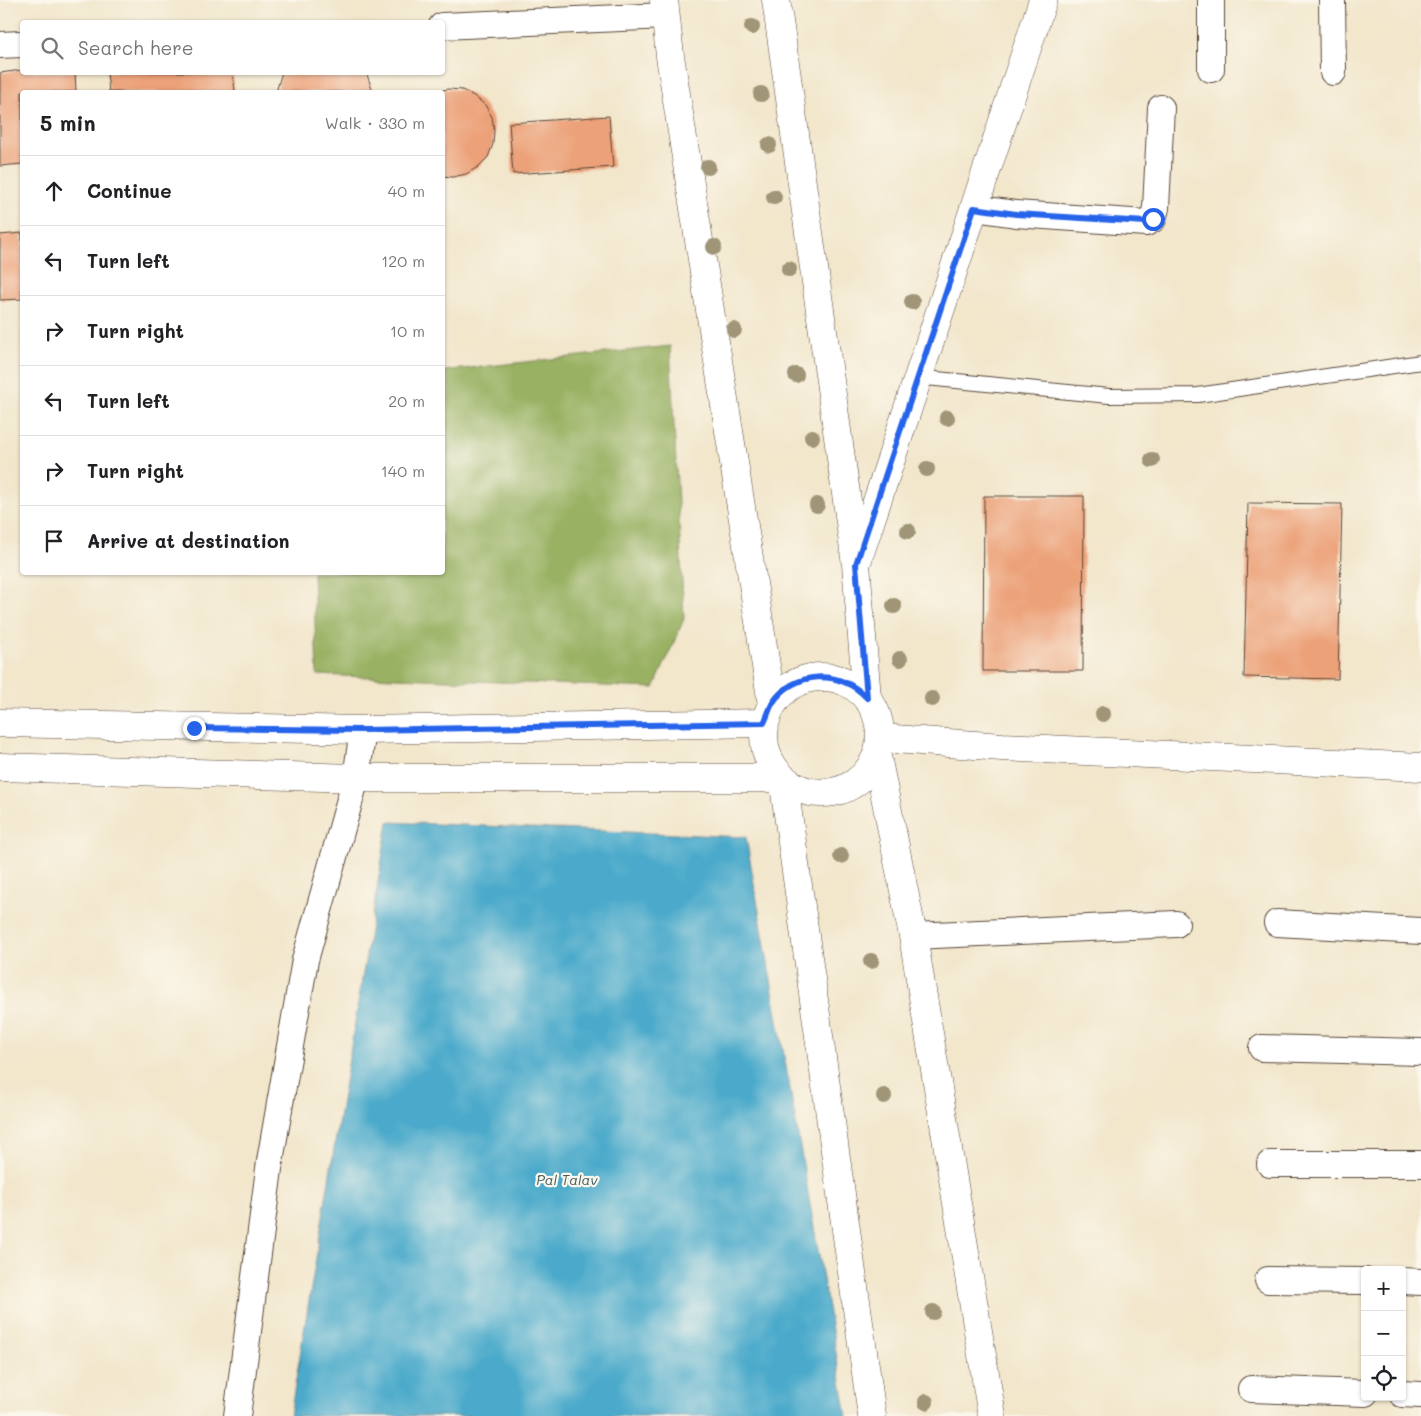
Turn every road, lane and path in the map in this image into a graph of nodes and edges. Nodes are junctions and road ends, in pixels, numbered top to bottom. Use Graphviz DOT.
graph roads {
  1 [pos="776,0"];
  2 [pos="1043,0"];
  3 [pos="1211,0"];
  4 [pos="1332,0"];
  5 [pos="665,8"];
  6 [pos="445,26"];
  7 [pos="20,44"];
  8 [pos="0,45"];
  9 [pos="1211,69"];
  10 [pos="1334,72"];
  11 [pos="1161,108"];
  12 [pos="974,208"];
  13 [pos="1421,362"];
  14 [pos="916,377"];
  15 [pos="856,564"];
  16 [pos="867,698"];
  17 [pos="768,714"];
  18 [pos="0,723"];
  19 [pos="363,730"];
  20 [pos="879,747"];
  21 [pos="0,767"];
  22 [pos="1421,767"];
  23 [pos="356,778"];
  24 [pos="782,778"];
  25 [pos="1276,923"];
  26 [pos="1176,924"];
  27 [pos="1421,930"];
  28 [pos="913,936"];
  29 [pos="1262,1048"];
  30 [pos="1421,1052"];
  31 [pos="1270,1164"];
  32 [pos="1421,1164"];
  33 [pos="1268,1280"];
  34 [pos="1361,1281"];
  35 [pos="1406,1281"];
  36 [pos="1421,1282"];
  37 [pos="1251,1389"];
  38 [pos="1361,1393"];
  39 [pos="1406,1394"];
  40 [pos="1421,1395"];
  41 [pos="238,1416"];
  42 [pos="872,1416"];
  43 [pos="992,1416"];
  1 -- 15 [label="street"];
  2 -- 12 [label="street"];
  3 -- 9 [label="street"];
  4 -- 10 [label="street"];
  5 -- 6 [label="street"];
  5 -- 17 [label="street"];
  7 -- 8 [label="street"];
  11 -- 12 [label="street"];
  12 -- 14 [label="street"];
  13 -- 14 [label="lane"];
  14 -- 15 [label="street"];
  15 -- 16 [label="street"];
  16 -- 17 [label="street"];
  16 -- 20 [label="street"];
  17 -- 19 [label="street"];
  17 -- 24 [label="street"];
  18 -- 19 [label="street"];
  19 -- 23 [label="street"];
  20 -- 22 [label="street"];
  20 -- 24 [label="street"];
  20 -- 28 [label="street"];
  21 -- 23 [label="street"];
  23 -- 24 [label="street"];
  23 -- 41 [label="street"];
  24 -- 42 [label="street"];
  25 -- 27 [label="street"];
  26 -- 28 [label="street"];
  28 -- 43 [label="street"];
  29 -- 30 [label="street"];
  31 -- 32 [label="street"];
  33 -- 34 [label="street"];
  35 -- 36 [label="street"];
  37 -- 38 [label="street"];
  39 -- 40 [label="street"];
}
